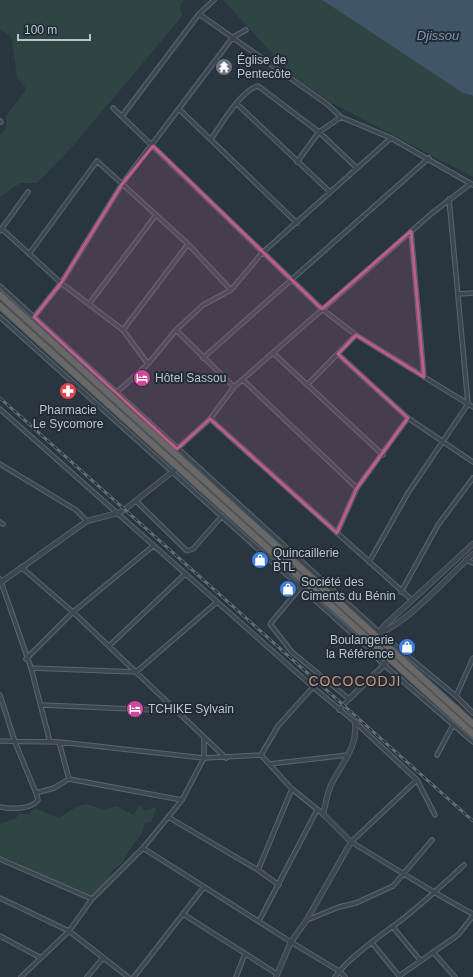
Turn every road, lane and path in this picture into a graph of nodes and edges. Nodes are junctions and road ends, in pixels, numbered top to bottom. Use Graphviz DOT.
graph roads {
  1 [pos="214,0"];
  2 [pos="199,14"];
  3 [pos="246,30"];
  4 [pos="233,37"];
  5 [pos="237,104"];
  6 [pos="113,108"];
  7 [pos="179,109"];
  8 [pos="122,116"];
  9 [pos="340,117"];
  10 [pos="319,132"];
  11 [pos="391,138"];
  12 [pos="211,139"];
  13 [pos="153,146"];
  14 [pos="429,158"];
  15 [pos="297,162"];
  16 [pos="357,168"];
  17 [pos="122,184"];
  18 [pos="471,184"];
  19 [pos="28,192"];
  20 [pos="330,192"];
  21 [pos="449,199"];
  22 [pos="156,215"];
  23 [pos="297,223"];
  24 [pos="1,230"];
  25 [pos="411,231"];
  26 [pos="188,244"];
  27 [pos="262,253"];
  28 [pos="29,254"];
  29 [pos="291,280"];
  30 [pos="61,283"];
  31 [pos="0,286"];
  32 [pos="231,290"];
  33 [pos="473,293"];
  34 [pos="458,294"];
  35 [pos="0,295"];
  36 [pos="90,304"];
  37 [pos="0,306"];
  38 [pos="322,309"];
  39 [pos="0,317"];
  40 [pos="34,317"];
  41 [pos="123,330"];
  42 [pos="176,330"];
  43 [pos="356,335"];
  44 [pos="273,353"];
  45 [pos="338,354"];
  46 [pos="203,358"];
  47 [pos="148,364"];
  48 [pos="424,377"];
  49 [pos="242,380"];
  50 [pos="308,385"];
  51 [pos="234,387"];
  52 [pos="116,393"];
  53 [pos="468,404"];
  54 [pos="473,407"];
  55 [pos="0,409"];
  56 [pos="408,418"];
  57 [pos="210,419"];
  58 [pos="443,442"];
  59 [pos="177,449"];
  60 [pos="383,455"];
  61 [pos="473,462"];
  62 [pos="0,464"];
  63 [pos="175,470"];
  64 [pos="473,478"];
  65 [pos="357,488"];
  66 [pos="136,501"];
  67 [pos="118,514"];
  68 [pos="222,516"];
  69 [pos="87,521"];
  70 [pos="337,533"];
  71 [pos="473,544"];
  72 [pos="153,546"];
  73 [pos="473,554"];
  74 [pos="466,560"];
  75 [pos="369,562"];
  76 [pos="473,563"];
  77 [pos="21,567"];
  78 [pos="185,574"];
  79 [pos="1,581"];
  80 [pos="300,588"];
  81 [pos="401,592"];
  82 [pos="412,600"];
  83 [pos="217,602"];
  84 [pos="73,612"];
  85 [pos="378,635"];
  86 [pos="369,645"];
  87 [pos="109,646"];
  88 [pos="394,653"];
  89 [pos="473,658"];
  90 [pos="26,659"];
  91 [pos="386,662"];
  92 [pos="31,668"];
  93 [pos="136,672"];
  94 [pos="312,687"];
  95 [pos="0,695"];
  96 [pos="456,696"];
  97 [pos="349,699"];
  98 [pos="42,706"];
  99 [pos="340,710"];
  100 [pos="177,711"];
  101 [pos="473,713"];
  102 [pos="356,722"];
  103 [pos="453,724"];
  104 [pos="473,724"];
  105 [pos="473,734"];
  106 [pos="204,738"];
  107 [pos="0,741"];
  108 [pos="15,742"];
  109 [pos="50,742"];
  110 [pos="59,742"];
  111 [pos="473,742"];
  112 [pos="261,755"];
  113 [pos="348,755"];
  114 [pos="437,755"];
  115 [pos="204,758"];
  116 [pos="226,758"];
  117 [pos="269,764"];
  118 [pos="69,779"];
  119 [pos="417,780"];
  120 [pos="292,789"];
  121 [pos="36,793"];
  122 [pos="182,800"];
  123 [pos="0,807"];
  124 [pos="317,810"];
  125 [pos="323,814"];
  126 [pos="435,815"];
  127 [pos="168,817"];
  128 [pos="432,840"];
  129 [pos="351,842"];
  130 [pos="143,848"];
  131 [pos="0,859"];
  132 [pos="464,865"];
  133 [pos="258,870"];
  134 [pos="405,873"];
  135 [pos="279,885"];
  136 [pos="204,888"];
  137 [pos="434,893"];
  138 [pos="0,898"];
  139 [pos="92,899"];
  140 [pos="183,914"];
  141 [pos="473,915"];
  142 [pos="259,921"];
  143 [pos="306,921"];
  144 [pos="393,927"];
  145 [pos="69,931"];
  146 [pos="0,936"];
  147 [pos="291,942"];
  148 [pos="372,943"];
  149 [pos="433,952"];
  150 [pos="245,954"];
  151 [pos="41,958"];
  152 [pos="104,958"];
  153 [pos="420,960"];
  154 [pos="339,971"];
  155 [pos="276,976"];
  156 [pos="399,976"];
  157 [pos="21,977"];
  158 [pos="87,977"];
  159 [pos="128,977"];
  160 [pos="135,977"];
  161 [pos="236,977"];
  162 [pos="335,977"];
  163 [pos="345,977"];
  164 [pos="455,977"];
  1 -- 2 [label="street"];
  2 -- 4 [label="street"];
  2 -- 8 [label="street"];
  3 -- 4 [label="street"];
  4 -- 7 [label="street"];
  4 -- 9 [label="street"];
  5 -- 10 [label="street"];
  5 -- 12 [label="street"];
  5 -- 15 [label="street"];
  6 -- 8 [label="street"];
  7 -- 12 [label="street"];
  7 -- 13 [label="street"];
  8 -- 13 [label="street"];
  9 -- 10 [label="street"];
  9 -- 11 [label="street"];
  10 -- 15 [label="street"];
  10 -- 16 [label="street"];
  11 -- 14 [label="street"];
  11 -- 16 [label="street"];
  12 -- 23 [label="street"];
  13 -- 17 [label="street"];
  13 -- 27 [label="street"];
  14 -- 18 [label="street"];
  14 -- 29 [label="street"];
  15 -- 20 [label="street"];
  16 -- 20 [label="street"];
  17 -- 22 [label="street"];
  17 -- 28 [label="street"];
  17 -- 30 [label="street"];
  18 -- 21 [label="street"];
  19 -- 24 [label="street"];
  20 -- 23 [label="street"];
  21 -- 25 [label="street"];
  21 -- 34 [label="street"];
  22 -- 26 [label="street"];
  22 -- 36 [label="street"];
  23 -- 27 [label="street"];
  24 -- 28 [label="street"];
  25 -- 38 [label="street"];
  25 -- 48 [label="street"];
  26 -- 32 [label="street"];
  26 -- 41 [label="street"];
  27 -- 29 [label="street"];
  27 -- 32 [label="street"];
  28 -- 30 [label="street"];
  29 -- 38 [label="street"];
  29 -- 46 [label="street"];
  30 -- 36 [label="street"];
  30 -- 40 [label="street"];
  31 -- 40 [label="street"];
  32 -- 42 [label="street"];
  33 -- 34 [label="street"];
  34 -- 53 [label="street"];
  35 -- 85 [label="highway"];
  36 -- 41 [label="street"];
  37 -- 63 [label="highway"];
  38 -- 43 [label="street"];
  38 -- 44 [label="street"];
  39 -- 63 [label="street"];
  40 -- 52 [label="street"];
  41 -- 47 [label="street"];
  42 -- 46 [label="street"];
  42 -- 47 [label="street"];
  43 -- 45 [label="street"];
  43 -- 48 [label="street"];
  44 -- 49 [label="street"];
  44 -- 50 [label="street"];
  45 -- 50 [label="street"];
  45 -- 56 [label="street"];
  46 -- 51 [label="street"];
  47 -- 52 [label="street"];
  48 -- 53 [label="street"];
  49 -- 51 [label="street"];
  49 -- 65 [label="street"];
  50 -- 60 [label="street"];
  51 -- 57 [label="street"];
  52 -- 59 [label="street"];
  53 -- 54 [label="street"];
  53 -- 58 [label="street"];
  55 -- 67 [label="street"];
  56 -- 58 [label="street"];
  56 -- 60 [label="street"];
  57 -- 59 [label="street"];
  57 -- 70 [label="street"];
  58 -- 61 [label="street"];
  58 -- 75 [label="street"];
  59 -- 85 [label="street"];
  60 -- 65 [label="street"];
  62 -- 69 [label="street"];
  63 -- 66 [label="street"];
  63 -- 68 [label="street"];
  63 -- 86 [label="highway"];
  64 -- 81 [label="street"];
  65 -- 70 [label="street"];
  66 -- 67 [label="street"];
  66 -- 68 [label="street"];
  67 -- 69 [label="street"];
  67 -- 72 [label="street"];
  68 -- 80 [label="street"];
  69 -- 77 [label="street"];
  70 -- 75 [label="street"];
  71 -- 82 [label="street"];
  72 -- 78 [label="street"];
  72 -- 84 [label="street"];
  73 -- 74 [label="street"];
  74 -- 76 [label="street"];
  74 -- 85 [label="street"];
  75 -- 81 [label="street"];
  77 -- 79 [label="street"];
  77 -- 84 [label="street"];
  78 -- 83 [label="street"];
  78 -- 87 [label="street"];
  79 -- 90 [label="street"];
  80 -- 86 [label="street"];
  80 -- 97 [label="street"];
  81 -- 82 [label="street"];
  82 -- 85 [label="street"];
  83 -- 93 [label="street"];
  83 -- 94 [label="street"];
  84 -- 87 [label="street"];
  84 -- 90 [label="street"];
  85 -- 86 [label="street"];
  85 -- 88 [label="highway"];
  85 -- 96 [label="street"];
  86 -- 91 [label="highway"];
  87 -- 93 [label="street"];
  88 -- 91 [label="street"];
  88 -- 104 [label="highway"];
  89 -- 96 [label="street"];
  90 -- 92 [label="street"];
  91 -- 97 [label="street"];
  91 -- 103 [label="street"];
  91 -- 105 [label="highway"];
  92 -- 93 [label="street"];
  92 -- 98 [label="street"];
  93 -- 100 [label="street"];
  94 -- 99 [label="street"];
  94 -- 112 [label="street"];
  95 -- 108 [label="street"];
  96 -- 101 [label="street"];
  97 -- 99 [label="street"];
  98 -- 100 [label="street"];
  98 -- 109 [label="street"];
  99 -- 102 [label="street"];
  100 -- 106 [label="street"];
  102 -- 113 [label="street"];
  102 -- 119 [label="street"];
  103 -- 111 [label="street"];
  103 -- 114 [label="street"];
  106 -- 115 [label="street"];
  106 -- 116 [label="street"];
  107 -- 108 [label="street"];
  108 -- 109 [label="street"];
  108 -- 121 [label="street"];
  109 -- 110 [label="street"];
  110 -- 115 [label="street"];
  110 -- 118 [label="street"];
  112 -- 116 [label="street"];
  112 -- 117 [label="street"];
  113 -- 117 [label="street"];
  113 -- 125 [label="street"];
  115 -- 116 [label="street"];
  115 -- 122 [label="street"];
  117 -- 120 [label="street"];
  118 -- 121 [label="street"];
  118 -- 122 [label="street"];
  119 -- 126 [label="street"];
  119 -- 129 [label="street"];
  120 -- 124 [label="street"];
  120 -- 133 [label="street"];
  121 -- 123 [label="street"];
  122 -- 127 [label="street"];
  124 -- 125 [label="street"];
  124 -- 135 [label="street"];
  125 -- 129 [label="street"];
  127 -- 130 [label="street"];
  127 -- 133 [label="street"];
  128 -- 134 [label="street"];
  129 -- 134 [label="street"];
  129 -- 143 [label="street"];
  130 -- 136 [label="street"];
  130 -- 139 [label="street"];
  131 -- 139 [label="street"];
  132 -- 137 [label="street"];
  133 -- 135 [label="street"];
  134 -- 137 [label="street"];
  134 -- 143 [label="street"];
  135 -- 142 [label="street"];
  136 -- 140 [label="street"];
  136 -- 142 [label="street"];
  137 -- 141 [label="street"];
  137 -- 144 [label="street"];
  138 -- 145 [label="street"];
  139 -- 145 [label="street"];
  140 -- 150 [label="street"];
  140 -- 160 [label="street"];
  141 -- 149 [label="street"];
  142 -- 147 [label="street"];
  143 -- 147 [label="street"];
  144 -- 148 [label="street"];
  144 -- 153 [label="street"];
  145 -- 151 [label="street"];
  145 -- 152 [label="street"];
  146 -- 151 [label="street"];
  147 -- 154 [label="street"];
  147 -- 155 [label="street"];
  148 -- 154 [label="street"];
  148 -- 156 [label="street"];
  149 -- 153 [label="street"];
  149 -- 164 [label="street"];
  150 -- 155 [label="street"];
  150 -- 161 [label="street"];
  151 -- 157 [label="street"];
  152 -- 158 [label="street"];
  152 -- 159 [label="street"];
  153 -- 156 [label="street"];
  154 -- 162 [label="street"];
  154 -- 163 [label="street"];
}
